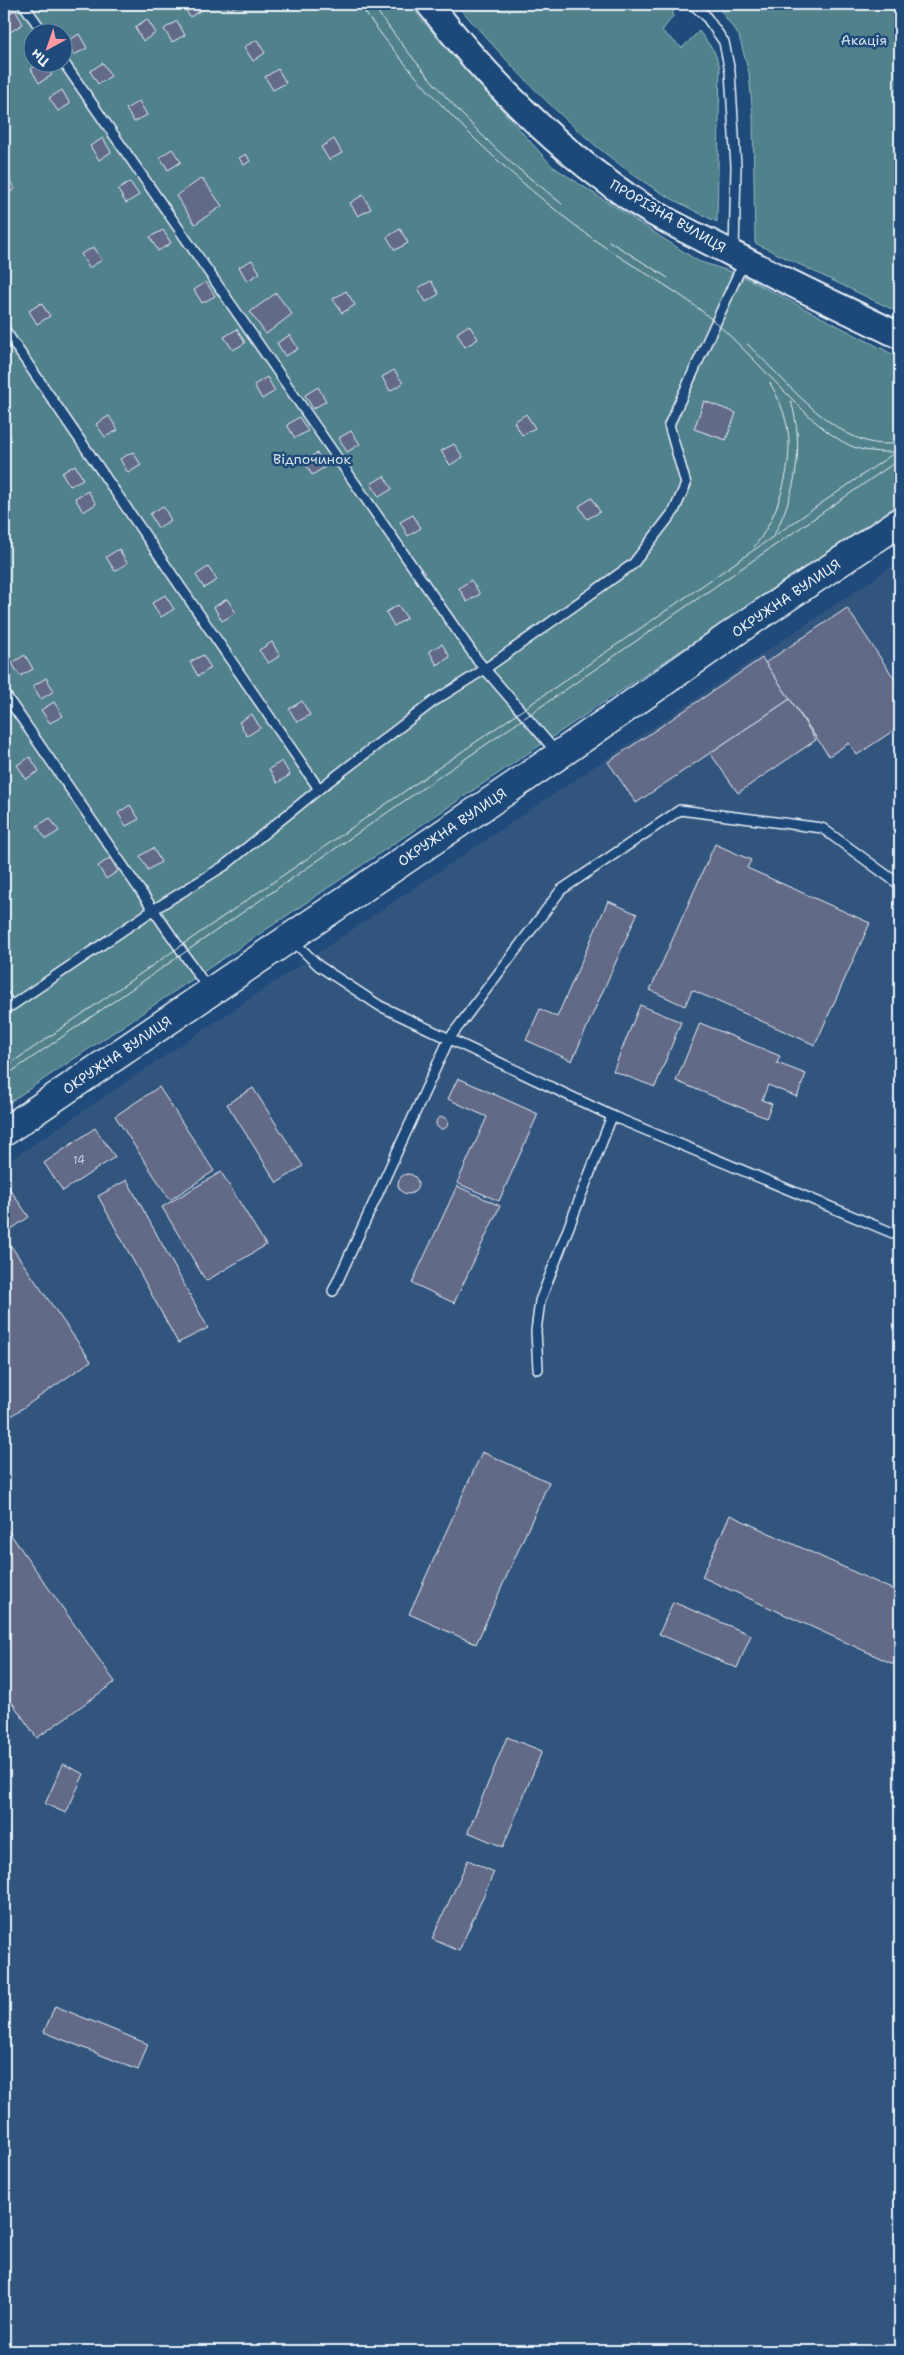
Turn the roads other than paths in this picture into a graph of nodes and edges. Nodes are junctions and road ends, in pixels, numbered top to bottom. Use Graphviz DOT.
graph roads {
  1 [pos="24,4"];
  2 [pos="429,4"];
  3 [pos="692,4"];
  4 [pos="36,22"];
  5 [pos="70,72"];
  6 [pos="741,258"];
  7 [pos="4,329"];
  8 [pos="900,336"];
  9 [pos="900,522"];
  10 [pos="485,669"];
  11 [pos="4,693"];
  12 [pos="559,755"];
  13 [pos="319,789"];
  14 [pos="900,885"];
  15 [pos="153,910"];
  16 [pos="290,938"];
  17 [pos="210,992"];
  18 [pos="4,996"];
  19 [pos="449,1039"];
  20 [pos="612,1116"];
  21 [pos="4,1132"];
  22 [pos="900,1236"];
  23 [pos="334,1291"];
  24 [pos="538,1369"];
  1 -- 4 [label="lane"];
  2 -- 6 [label="main road, ПРОРІЗНА ВУЛИЦЯ"];
  3 -- 6 [label="lane"];
  5 -- 10 [label="lane"];
  6 -- 8 [label="main road, ПРОРІЗНА ВУЛИЦЯ"];
  6 -- 10 [label="lane"];
  7 -- 13 [label="lane"];
  9 -- 12 [label="main road, ОКРУЖНА ВУЛИЦЯ"];
  10 -- 12 [label="lane"];
  10 -- 13 [label="lane"];
  11 -- 15 [label="lane"];
  12 -- 16 [label="main road, ОКРУЖНА ВУЛИЦЯ"];
  13 -- 15 [label="lane"];
  14 -- 19 [label="lane"];
  15 -- 17 [label="lane"];
  15 -- 18 [label="lane"];
  16 -- 17 [label="main road, ОКРУЖНА ВУЛИЦЯ"];
  16 -- 19 [label="lane"];
  17 -- 21 [label="main road, ОКРУЖНА ВУЛИЦЯ"];
  19 -- 20 [label="lane"];
  19 -- 23 [label="lane"];
  20 -- 22 [label="lane"];
  20 -- 24 [label="lane"];
}
